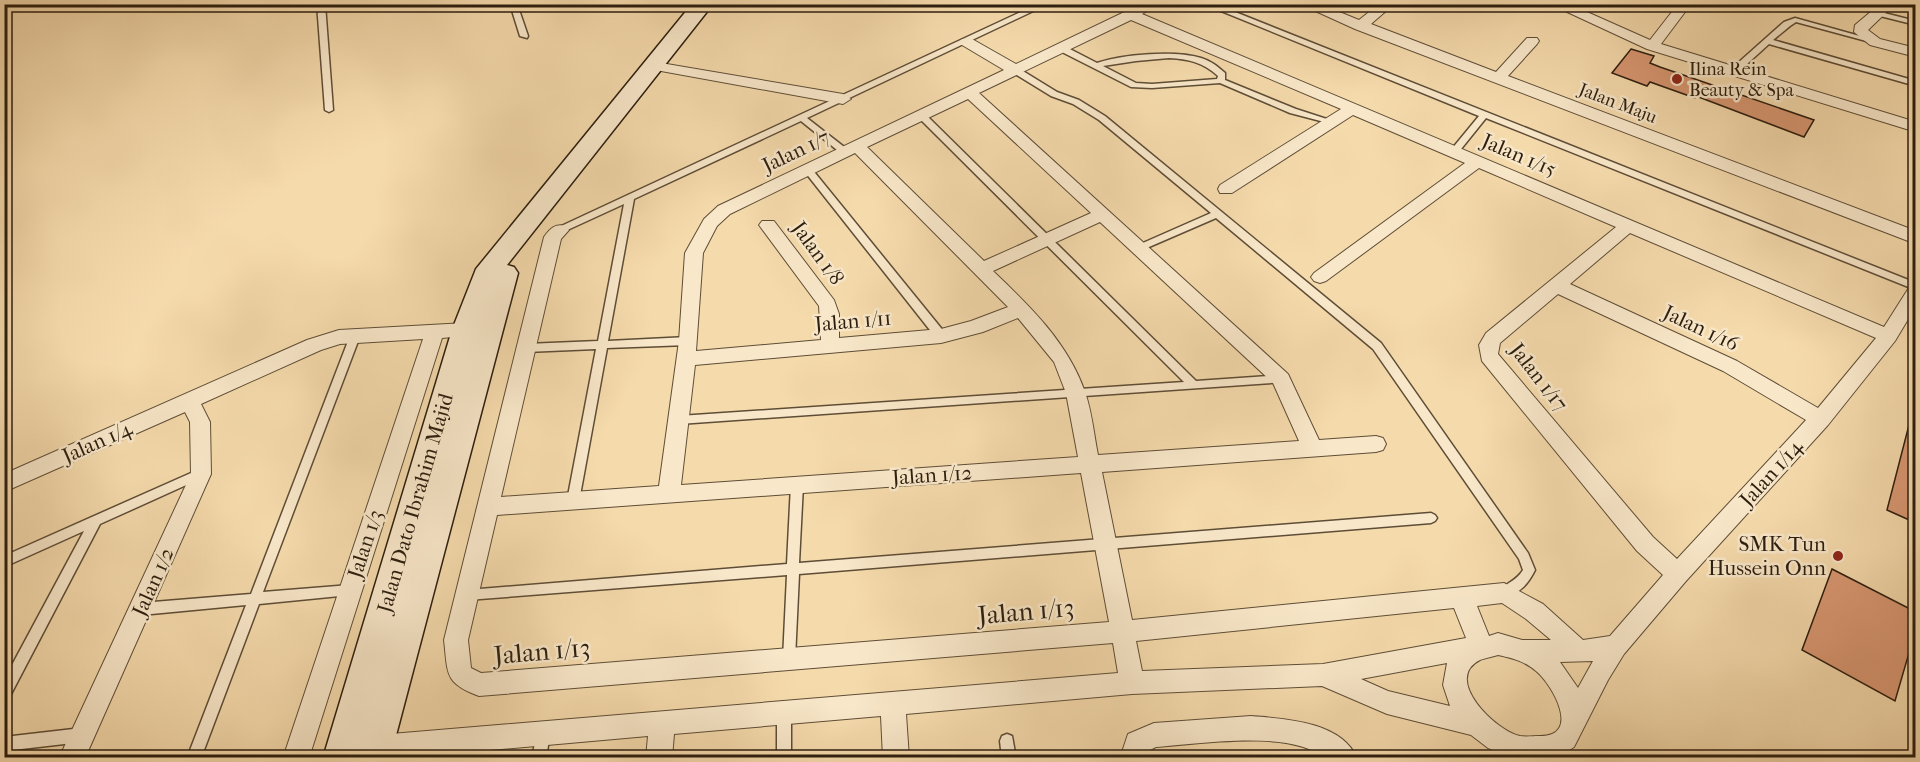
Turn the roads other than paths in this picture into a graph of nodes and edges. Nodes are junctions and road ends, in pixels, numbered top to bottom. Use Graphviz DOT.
graph roads {
  1 [pos="321,4"];
  2 [pos="513,4"];
  3 [pos="703,4"];
  4 [pos="1045,4"];
  5 [pos="1153,4"];
  6 [pos="1207,4"];
  7 [pos="1306,4"];
  8 [pos="1388,4"];
  9 [pos="1556,4"];
  10 [pos="1685,4"];
  11 [pos="1884,9"];
  12 [pos="1132,15"];
  13 [pos="1916,23"];
  14 [pos="1360,26"];
  15 [pos="524,36"];
  16 [pos="1865,36"];
  17 [pos="1532,41"];
  18 [pos="967,42"];
  19 [pos="1770,42"];
  20 [pos="1652,46"];
  21 [pos="1061,48"];
  22 [pos="1916,53"];
  23 [pos="655,66"];
  24 [pos="1096,66"];
  25 [pos="1015,70"];
  26 [pos="1733,72"];
  27 [pos="1498,79"];
  28 [pos="1221,81"];
  29 [pos="1916,84"];
  30 [pos="969,92"];
  31 [pos="843,99"];
  32 [pos="1352,109"];
  33 [pos="329,110"];
  34 [pos="921,115"];
  35 [pos="1484,115"];
  36 [pos="802,118"];
  37 [pos="1332,122"];
  38 [pos="1916,127"];
  39 [pos="851,149"];
  40 [pos="1454,152"];
  41 [pos="1477,162"];
  42 [pos="808,170"];
  43 [pos="1226,189"];
  44 [pos="630,196"];
  45 [pos="1217,214"];
  46 [pos="1102,215"];
  47 [pos="768,225"];
  48 [pos="1628,226"];
  49 [pos="560,230"];
  50 [pos="1916,238"];
  51 [pos="1050,240"];
  52 [pos="1139,248"];
  53 [pos="502,256"];
  54 [pos="982,269"];
  55 [pos="1320,278"];
  56 [pos="1558,286"];
  57 [pos="1916,289"];
  58 [pos="1021,309"];
  59 [pos="466,330"];
  60 [pos="435,331"];
  61 [pos="355,336"];
  62 [pos="941,336"];
  63 [pos="1888,336"];
  64 [pos="602,345"];
  65 [pos="830,345"];
  66 [pos="526,348"];
  67 [pos="686,350"];
  68 [pos="1281,379"];
  69 [pos="1194,385"];
  70 [pos="1076,393"];
  71 [pos="189,400"];
  72 [pos="1821,419"];
  73 [pos="679,420"];
  74 [pos="1376,444"];
  75 [pos="1313,449"];
  76 [pos="1090,464"];
  77 [pos="201,474"];
  78 [pos="4,484"];
  79 [pos="798,485"];
  80 [pos="669,494"];
  81 [pos="573,501"];
  82 [pos="487,507"];
  83 [pos="1431,518"];
  84 [pos="94,522"];
  85 [pos="1105,544"];
  86 [pos="4,562"];
  87 [pos="793,568"];
  88 [pos="1678,574"];
  89 [pos="350,590"];
  90 [pos="1504,593"];
  91 [pos="467,595"];
  92 [pos="1462,598"];
  93 [pos="255,599"];
  94 [pos="141,609"];
  95 [pos="1121,632"];
  96 [pos="1480,646"];
  97 [pos="1616,646"];
  98 [pos="1517,648"];
  99 [pos="1578,652"];
  100 [pos="789,659"];
  101 [pos="1323,675"];
  102 [pos="1131,684"];
  103 [pos="4,694"];
  104 [pos="893,704"];
  105 [pos="784,713"];
  106 [pos="662,723"];
  107 [pos="1573,723"];
  108 [pos="1475,724"];
  109 [pos="543,733"];
  110 [pos="82,735"];
  111 [pos="1007,741"];
  112 [pos="4,744"];
  113 [pos="419,750"];
  114 [pos="357,753"];
  115 [pos="1540,754"];
  116 [pos="72,758"];
  117 [pos="194,758"];
  118 [pos="296,758"];
  119 [pos="539,758"];
  120 [pos="659,758"];
  121 [pos="784,758"];
  122 [pos="896,758"];
  123 [pos="1009,758"];
  124 [pos="1133,758"];
  125 [pos="1344,758"];
  1 -- 33 [label="lane"];
  2 -- 15 [label="lane"];
  3 -- 23 [label="street, Jalan Dato Ibrahim Majid"];
  4 -- 18 [label="lane"];
  5 -- 12 [label="street, Jalan 1/7"];
  6 -- 35 [label="lane"];
  7 -- 14 [label="street, Jalan Maju"];
  8 -- 14 [label="street"];
  9 -- 20 [label="street"];
  10 -- 20 [label="street"];
  11 -- 13 [label="lane"];
  11 -- 16 [label="street"];
  12 -- 21 [label="street, Jalan 1/7"];
  12 -- 32 [label="street, Jalan 1/15"];
  14 -- 27 [label="street, Jalan Maju"];
  16 -- 19 [label="lane"];
  16 -- 22 [label="street"];
  17 -- 27 [label="street"];
  18 -- 25 [label="street"];
  18 -- 31 [label="lane"];
  19 -- 26 [label="lane"];
  19 -- 29 [label="lane"];
  20 -- 26 [label="street"];
  21 -- 24 [label="lane"];
  21 -- 25 [label="street, Jalan 1/7"];
  23 -- 31 [label="street"];
  23 -- 53 [label="street, Jalan Dato Ibrahim Majid"];
  24 -- 28 [label="lane"];
  24 -- 28 [label="lane"];
  25 -- 30 [label="street, Jalan 1/7"];
  25 -- 45 [label="lane"];
  26 -- 38 [label="street"];
  27 -- 50 [label="street, Jalan Maju"];
  28 -- 37 [label="lane"];
  30 -- 34 [label="street, Jalan 1/7"];
  30 -- 46 [label="street"];
  31 -- 36 [label="lane"];
  32 -- 37 [label="street"];
  32 -- 40 [label="street, Jalan 1/15"];
  34 -- 39 [label="street, Jalan 1/7"];
  34 -- 51 [label="lane"];
  35 -- 40 [label="lane"];
  35 -- 57 [label="lane"];
  36 -- 39 [label="lane"];
  36 -- 44 [label="lane"];
  37 -- 43 [label="street"];
  39 -- 42 [label="street, Jalan 1/7"];
  39 -- 54 [label="street"];
  40 -- 41 [label="street, Jalan 1/15"];
  41 -- 48 [label="street, Jalan 1/15"];
  41 -- 55 [label="street"];
  42 -- 62 [label="lane"];
  42 -- 67 [label="street, Jalan 1/7"];
  44 -- 49 [label="lane"];
  44 -- 64 [label="lane"];
  45 -- 52 [label="lane"];
  45 -- 90 [label="lane"];
  46 -- 51 [label="street"];
  46 -- 52 [label="street"];
  47 -- 65 [label="street, Jalan 1/8"];
  48 -- 56 [label="street, Jalan 1/17"];
  48 -- 63 [label="street, Jalan 1/15"];
  49 -- 66 [label="street"];
  51 -- 54 [label="street"];
  51 -- 69 [label="lane"];
  52 -- 68 [label="street"];
  53 -- 59 [label="street, Jalan Dato Ibrahim Majid"];
  53 -- 114 [label="street, Jalan Dato Ibrahim Majid"];
  54 -- 58 [label="street"];
  56 -- 72 [label="street, Jalan 1/16"];
  56 -- 88 [label="street, Jalan 1/17"];
  57 -- 63 [label="street, Jalan 1/14"];
  58 -- 62 [label="street, Jalan 1/11"];
  58 -- 70 [label="street"];
  59 -- 60 [label="street, Jalan 1/4"];
  59 -- 114 [label="street, Jalan Dato Ibrahim Majid"];
  60 -- 61 [label="street, Jalan 1/4"];
  60 -- 89 [label="street, Jalan 1/3"];
  61 -- 71 [label="street, Jalan 1/4"];
  61 -- 93 [label="lane"];
  62 -- 65 [label="street, Jalan 1/11"];
  63 -- 72 [label="street, Jalan 1/14"];
  64 -- 66 [label="lane"];
  64 -- 67 [label="lane"];
  64 -- 81 [label="lane"];
  65 -- 67 [label="street, Jalan 1/11"];
  66 -- 82 [label="street"];
  67 -- 73 [label="street, Jalan 1/7"];
  68 -- 69 [label="lane"];
  68 -- 75 [label="street"];
  69 -- 70 [label="lane"];
  70 -- 73 [label="lane"];
  70 -- 76 [label="street"];
  71 -- 77 [label="street, Jalan 1/2"];
  71 -- 78 [label="street, Jalan 1/4"];
  72 -- 88 [label="street, Jalan 1/14"];
  73 -- 80 [label="street, Jalan 1/7"];
  74 -- 75 [label="street, Jalan 1/12"];
  75 -- 76 [label="street, Jalan 1/12"];
  76 -- 79 [label="street, Jalan 1/12"];
  76 -- 85 [label="street"];
  77 -- 84 [label="lane"];
  77 -- 94 [label="street, Jalan 1/2"];
  79 -- 80 [label="street, Jalan 1/12"];
  79 -- 87 [label="lane"];
  80 -- 81 [label="street, Jalan 1/12"];
  81 -- 82 [label="street, Jalan 1/12"];
  82 -- 91 [label="street"];
  83 -- 85 [label="lane"];
  84 -- 86 [label="lane"];
  84 -- 103 [label="lane"];
  85 -- 87 [label="lane"];
  85 -- 95 [label="street"];
  87 -- 91 [label="lane"];
  87 -- 100 [label="lane"];
  88 -- 97 [label="street, Jalan 1/14"];
  89 -- 93 [label="lane"];
  89 -- 118 [label="street, Jalan 1/3"];
  90 -- 92 [label="street, Jalan 1/13"];
  90 -- 99 [label="street"];
  91 -- 100 [label="street, Jalan 1/13"];
  92 -- 95 [label="street, Jalan 1/13"];
  92 -- 96 [label="street"];
  93 -- 94 [label="lane"];
  93 -- 117 [label="lane"];
  94 -- 110 [label="street, Jalan 1/2"];
  95 -- 100 [label="street, Jalan 1/13"];
  95 -- 102 [label="street"];
  96 -- 98 [label="street"];
  96 -- 101 [label="street"];
  96 -- 108 [label="street"];
  97 -- 99 [label="street"];
  97 -- 107 [label="street, Jalan 1/14"];
  98 -- 99 [label="street"];
  98 -- 107 [label="street"];
  101 -- 102 [label="street"];
  101 -- 108 [label="street"];
  102 -- 104 [label="street"];
  104 -- 105 [label="street"];
  104 -- 122 [label="street"];
  105 -- 106 [label="street"];
  105 -- 121 [label="lane"];
  106 -- 109 [label="street"];
  106 -- 120 [label="street"];
  107 -- 115 [label="street"];
  108 -- 115 [label="street"];
  109 -- 113 [label="street"];
  109 -- 119 [label="lane"];
  110 -- 112 [label="lane"];
  110 -- 116 [label="street, Jalan 1/2"];
  111 -- 123 [label="lane"];
  113 -- 114 [label="street"];
  124 -- 125 [label="street"];
}
